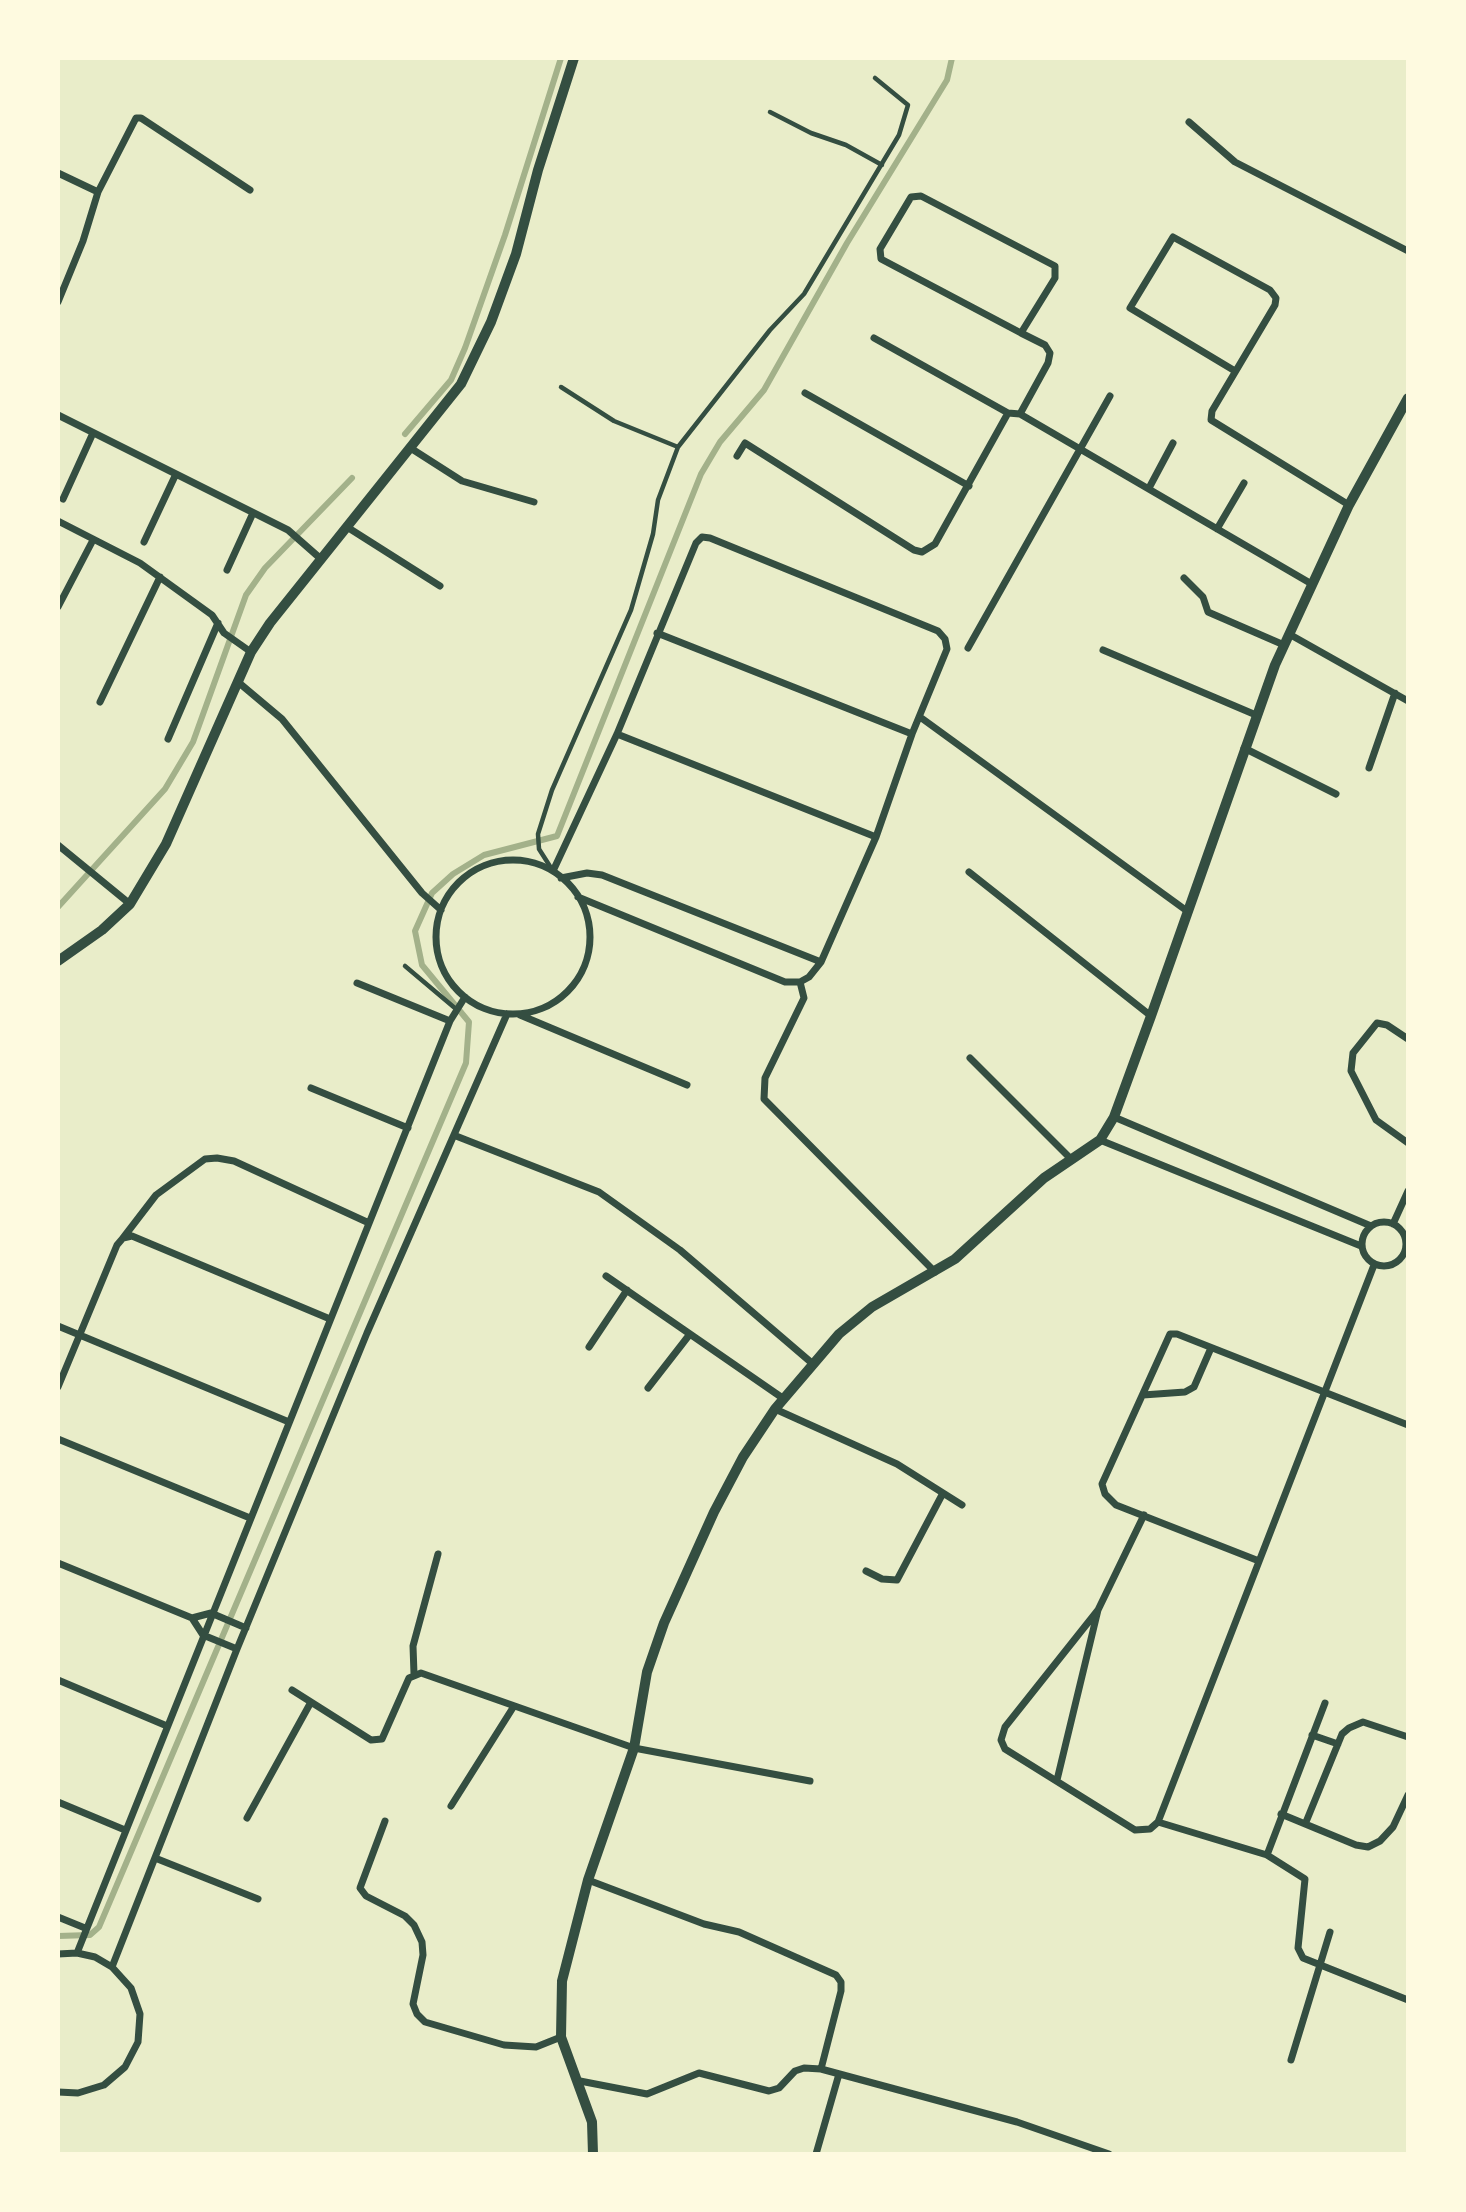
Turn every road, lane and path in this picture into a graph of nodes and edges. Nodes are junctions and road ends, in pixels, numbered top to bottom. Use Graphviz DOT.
graph roads {
  1 [pos="574,58"];
  2 [pos="875,78"];
  3 [pos="770,112"];
  4 [pos="1189,122"];
  5 [pos="882,165"];
  6 [pos="58,173"];
  7 [pos="250,190"];
  8 [pos="98,192"];
  9 [pos="1408,251"];
  10 [pos="58,302"];
  11 [pos="1021,333"];
  12 [pos="874,338"];
  13 [pos="1235,371"];
  14 [pos="561,387"];
  15 [pos="804,393"];
  16 [pos="1110,396"];
  17 [pos="1408,398"];
  18 [pos="1009,413"];
  19 [pos="1020,414"];
  20 [pos="58,415"];
  21 [pos="93,433"];
  22 [pos="1173,443"];
  23 [pos="678,447"];
  24 [pos="1083,448"];
  25 [pos="411,449"];
  26 [pos="737,456"];
  27 [pos="176,476"];
  28 [pos="1244,483"];
  29 [pos="969,486"];
  30 [pos="1149,488"];
  31 [pos="63,499"];
  32 [pos="534,502"];
  33 [pos="1349,505"];
  34 [pos="253,513"];
  35 [pos="58,522"];
  36 [pos="347,527"];
  37 [pos="1217,530"];
  38 [pos="93,540"];
  39 [pos="144,542"];
  40 [pos="321,559"];
  41 [pos="227,570"];
  42 [pos="160,577"];
  43 [pos="1184,578"];
  44 [pos="1310,583"];
  45 [pos="440,586"];
  46 [pos="58,607"];
  47 [pos="218,623"];
  48 [pos="657,634"];
  49 [pos="1286,639"];
  50 [pos="968,648"];
  51 [pos="1103,650"];
  52 [pos="251,652"];
  53 [pos="238,682"];
  54 [pos="1395,693"];
  55 [pos="1408,701"];
  56 [pos="100,702"];
  57 [pos="1256,715"];
  58 [pos="920,717"];
  59 [pos="617,734"];
  60 [pos="912,734"];
  61 [pos="168,738"];
  62 [pos="1244,748"];
  63 [pos="1369,768"];
  64 [pos="1336,794"];
  65 [pos="876,837"];
  66 [pos="58,845"];
  67 [pos="553,871"];
  68 [pos="969,873"];
  69 [pos="561,878"];
  70 [pos="578,897"];
  71 [pos="130,904"];
  72 [pos="441,910"];
  73 [pos="1187,911"];
  74 [pos="58,961"];
  75 [pos="821,962"];
  76 [pos="405,966"];
  77 [pos="800,982"];
  78 [pos="357,983"];
  79 [pos="465,997"];
  80 [pos="456,1009"];
  81 [pos="507,1014"];
  82 [pos="518,1014"];
  83 [pos="1151,1016"];
  84 [pos="450,1021"];
  85 [pos="1408,1039"];
  86 [pos="970,1058"];
  87 [pos="687,1085"];
  88 [pos="311,1088"];
  89 [pos="1114,1117"];
  90 [pos="408,1128"];
  91 [pos="456,1136"];
  92 [pos="1100,1140"];
  93 [pos="1408,1143"];
  94 [pos="1072,1160"];
  95 [pos="1408,1191"];
  96 [pos="369,1223"];
  97 [pos="1393,1224"];
  98 [pos="1371,1226"];
  99 [pos="123,1238"];
  100 [pos="1407,1242"];
  101 [pos="1361,1246"];
  102 [pos="1405,1258"];
  103 [pos="1374,1265"];
  104 [pos="935,1273"];
  105 [pos="606,1276"];
  106 [pos="627,1290"];
  107 [pos="331,1319"];
  108 [pos="58,1326"];
  109 [pos="690,1334"];
  110 [pos="80,1335"];
  111 [pos="589,1347"];
  112 [pos="1211,1348"];
  113 [pos="813,1364"];
  114 [pos="58,1387"];
  115 [pos="648,1388"];
  116 [pos="1326,1394"];
  117 [pos="1143,1395"];
  118 [pos="784,1399"];
  119 [pos="775,1409"];
  120 [pos="289,1422"];
  121 [pos="1408,1425"];
  122 [pos="58,1439"];
  123 [pos="943,1493"];
  124 [pos="961,1505"];
  125 [pos="1144,1515"];
  126 [pos="250,1518"];
  127 [pos="438,1554"];
  128 [pos="1259,1561"];
  129 [pos="58,1563"];
  130 [pos="866,1571"];
  131 [pos="1098,1610"];
  132 [pos="211,1614"];
  133 [pos="192,1618"];
  134 [pos="246,1628"];
  135 [pos="203,1635"];
  136 [pos="237,1648"];
  137 [pos="414,1674"];
  138 [pos="58,1680"];
  139 [pos="292,1690"];
  140 [pos="311,1702"];
  141 [pos="1325,1703"];
  142 [pos="514,1706"];
  143 [pos="167,1726"];
  144 [pos="1312,1735"];
  145 [pos="1408,1737"];
  146 [pos="1338,1744"];
  147 [pos="634,1748"];
  148 [pos="1057,1780"];
  149 [pos="810,1781"];
  150 [pos="1408,1795"];
  151 [pos="58,1802"];
  152 [pos="451,1806"];
  153 [pos="1281,1814"];
  154 [pos="247,1818"];
  155 [pos="385,1821"];
  156 [pos="1158,1822"];
  157 [pos="1307,1822"];
  158 [pos="125,1830"];
  159 [pos="1266,1855"];
  160 [pos="155,1858"];
  161 [pos="589,1880"];
  162 [pos="258,1899"];
  163 [pos="58,1917"];
  164 [pos="85,1928"];
  165 [pos="1330,1932"];
  166 [pos="76,1953"];
  167 [pos="58,1954"];
  168 [pos="1322,1966"];
  169 [pos="112,1967"];
  170 [pos="1408,2000"];
  171 [pos="561,2037"];
  172 [pos="1291,2060"];
  173 [pos="821,2070"];
  174 [pos="839,2074"];
  175 [pos="580,2081"];
  176 [pos="58,2092"];
  177 [pos="593,2154"];
  178 [pos="816,2154"];
  179 [pos="1109,2154"];
  1 -- 25 [label="street"];
  2 -- 5 [label="lane"];
  3 -- 5 [label="lane"];
  4 -- 9 [label="street"];
  5 -- 23 [label="lane"];
  6 -- 8 [label="street"];
  7 -- 8 [label="street"];
  8 -- 10 [label="street"];
  11 -- 11 [label="street"];
  11 -- 19 [label="street"];
  12 -- 18 [label="street"];
  13 -- 13 [label="street"];
  13 -- 33 [label="street"];
  14 -- 23 [label="lane"];
  15 -- 29 [label="street"];
  16 -- 24 [label="street"];
  17 -- 33 [label="street"];
  18 -- 19 [label="street"];
  18 -- 29 [label="street"];
  19 -- 24 [label="street"];
  20 -- 21 [label="street"];
  21 -- 27 [label="street"];
  21 -- 31 [label="street"];
  22 -- 30 [label="street"];
  23 -- 67 [label="lane"];
  24 -- 30 [label="street"];
  24 -- 50 [label="street"];
  25 -- 32 [label="street"];
  25 -- 36 [label="street"];
  26 -- 29 [label="street"];
  27 -- 34 [label="street"];
  27 -- 39 [label="street"];
  28 -- 37 [label="street"];
  30 -- 37 [label="street"];
  33 -- 44 [label="street"];
  34 -- 40 [label="street"];
  34 -- 41 [label="street"];
  35 -- 38 [label="street"];
  36 -- 40 [label="street"];
  36 -- 45 [label="street"];
  37 -- 44 [label="street"];
  38 -- 42 [label="street"];
  38 -- 46 [label="street"];
  40 -- 52 [label="street"];
  42 -- 47 [label="street"];
  42 -- 56 [label="street"];
  43 -- 49 [label="street"];
  44 -- 49 [label="street"];
  47 -- 52 [label="street"];
  47 -- 61 [label="street"];
  48 -- 58 [label="street"];
  48 -- 59 [label="street"];
  48 -- 60 [label="street"];
  49 -- 54 [label="street"];
  49 -- 57 [label="street"];
  51 -- 57 [label="street"];
  52 -- 53 [label="street"];
  53 -- 71 [label="street"];
  53 -- 72 [label="street"];
  54 -- 55 [label="street"];
  54 -- 63 [label="street"];
  57 -- 62 [label="street"];
  58 -- 60 [label="street"];
  58 -- 73 [label="street"];
  59 -- 65 [label="street"];
  59 -- 67 [label="street"];
  60 -- 65 [label="street"];
  62 -- 64 [label="street"];
  62 -- 73 [label="street"];
  65 -- 75 [label="street"];
  66 -- 71 [label="street"];
  67 -- 69 [label="street"];
  67 -- 72 [label="street"];
  68 -- 83 [label="street"];
  69 -- 70 [label="street"];
  69 -- 75 [label="street"];
  70 -- 77 [label="street"];
  70 -- 82 [label="street"];
  71 -- 74 [label="street"];
  72 -- 79 [label="street"];
  73 -- 83 [label="street"];
  75 -- 77 [label="street"];
  76 -- 80 [label="lane"];
  77 -- 104 [label="street"];
  78 -- 84 [label="street"];
  79 -- 80 [label="street"];
  79 -- 81 [label="street"];
  80 -- 84 [label="street"];
  81 -- 82 [label="street"];
  81 -- 91 [label="street"];
  82 -- 87 [label="street"];
  83 -- 89 [label="street"];
  84 -- 90 [label="street"];
  85 -- 93 [label="street"];
  86 -- 94 [label="street"];
  88 -- 90 [label="street"];
  89 -- 92 [label="street"];
  89 -- 98 [label="street"];
  90 -- 96 [label="street"];
  91 -- 113 [label="street"];
  91 -- 134 [label="street"];
  92 -- 94 [label="street"];
  92 -- 101 [label="street"];
  94 -- 104 [label="street"];
  95 -- 97 [label="street"];
  96 -- 99 [label="street"];
  96 -- 107 [label="street"];
  97 -- 98 [label="street"];
  97 -- 100 [label="street"];
  98 -- 101 [label="street"];
  99 -- 107 [label="street"];
  99 -- 110 [label="street"];
  100 -- 102 [label="street"];
  101 -- 103 [label="street"];
  102 -- 103 [label="street"];
  103 -- 116 [label="street"];
  104 -- 113 [label="street"];
  105 -- 106 [label="street"];
  106 -- 109 [label="street"];
  106 -- 111 [label="street"];
  107 -- 120 [label="street"];
  108 -- 110 [label="street"];
  109 -- 115 [label="street"];
  109 -- 118 [label="street"];
  110 -- 114 [label="street"];
  110 -- 120 [label="street"];
  112 -- 116 [label="street"];
  112 -- 117 [label="street"];
  112 -- 117 [label="street"];
  113 -- 118 [label="street"];
  116 -- 121 [label="street"];
  116 -- 128 [label="street"];
  117 -- 125 [label="street"];
  118 -- 119 [label="street"];
  119 -- 123 [label="street"];
  119 -- 147 [label="street"];
  120 -- 126 [label="street"];
  122 -- 126 [label="street"];
  123 -- 124 [label="street"];
  123 -- 130 [label="street"];
  125 -- 128 [label="street"];
  125 -- 131 [label="street"];
  126 -- 132 [label="street"];
  127 -- 137 [label="street"];
  128 -- 156 [label="street"];
  129 -- 133 [label="street"];
  131 -- 148 [label="street"];
  131 -- 148 [label="street"];
  132 -- 133 [label="street"];
  132 -- 134 [label="street"];
  132 -- 135 [label="street"];
  133 -- 135 [label="street"];
  134 -- 136 [label="street"];
  135 -- 136 [label="street"];
  135 -- 143 [label="street"];
  136 -- 160 [label="street"];
  137 -- 140 [label="street"];
  137 -- 142 [label="street"];
  138 -- 143 [label="street"];
  139 -- 140 [label="street"];
  140 -- 154 [label="street"];
  141 -- 144 [label="street"];
  142 -- 147 [label="street"];
  142 -- 152 [label="street"];
  143 -- 158 [label="street"];
  144 -- 146 [label="street"];
  144 -- 153 [label="street"];
  145 -- 146 [label="street"];
  146 -- 157 [label="street"];
  147 -- 149 [label="street"];
  147 -- 161 [label="street"];
  148 -- 156 [label="street"];
  150 -- 157 [label="street"];
  151 -- 158 [label="street"];
  153 -- 157 [label="street"];
  153 -- 159 [label="street"];
  155 -- 171 [label="street"];
  156 -- 159 [label="street"];
  158 -- 164 [label="street"];
  159 -- 168 [label="street"];
  160 -- 162 [label="street"];
  160 -- 169 [label="street"];
  161 -- 171 [label="street"];
  161 -- 173 [label="street"];
  163 -- 164 [label="street"];
  164 -- 166 [label="street"];
  165 -- 168 [label="street"];
  166 -- 167 [label="street"];
  166 -- 169 [label="street"];
  168 -- 170 [label="street"];
  168 -- 172 [label="street"];
  169 -- 176 [label="street"];
  171 -- 175 [label="street"];
  173 -- 174 [label="street"];
  173 -- 175 [label="street"];
  174 -- 178 [label="street"];
  174 -- 179 [label="street"];
  175 -- 177 [label="street"];
}
